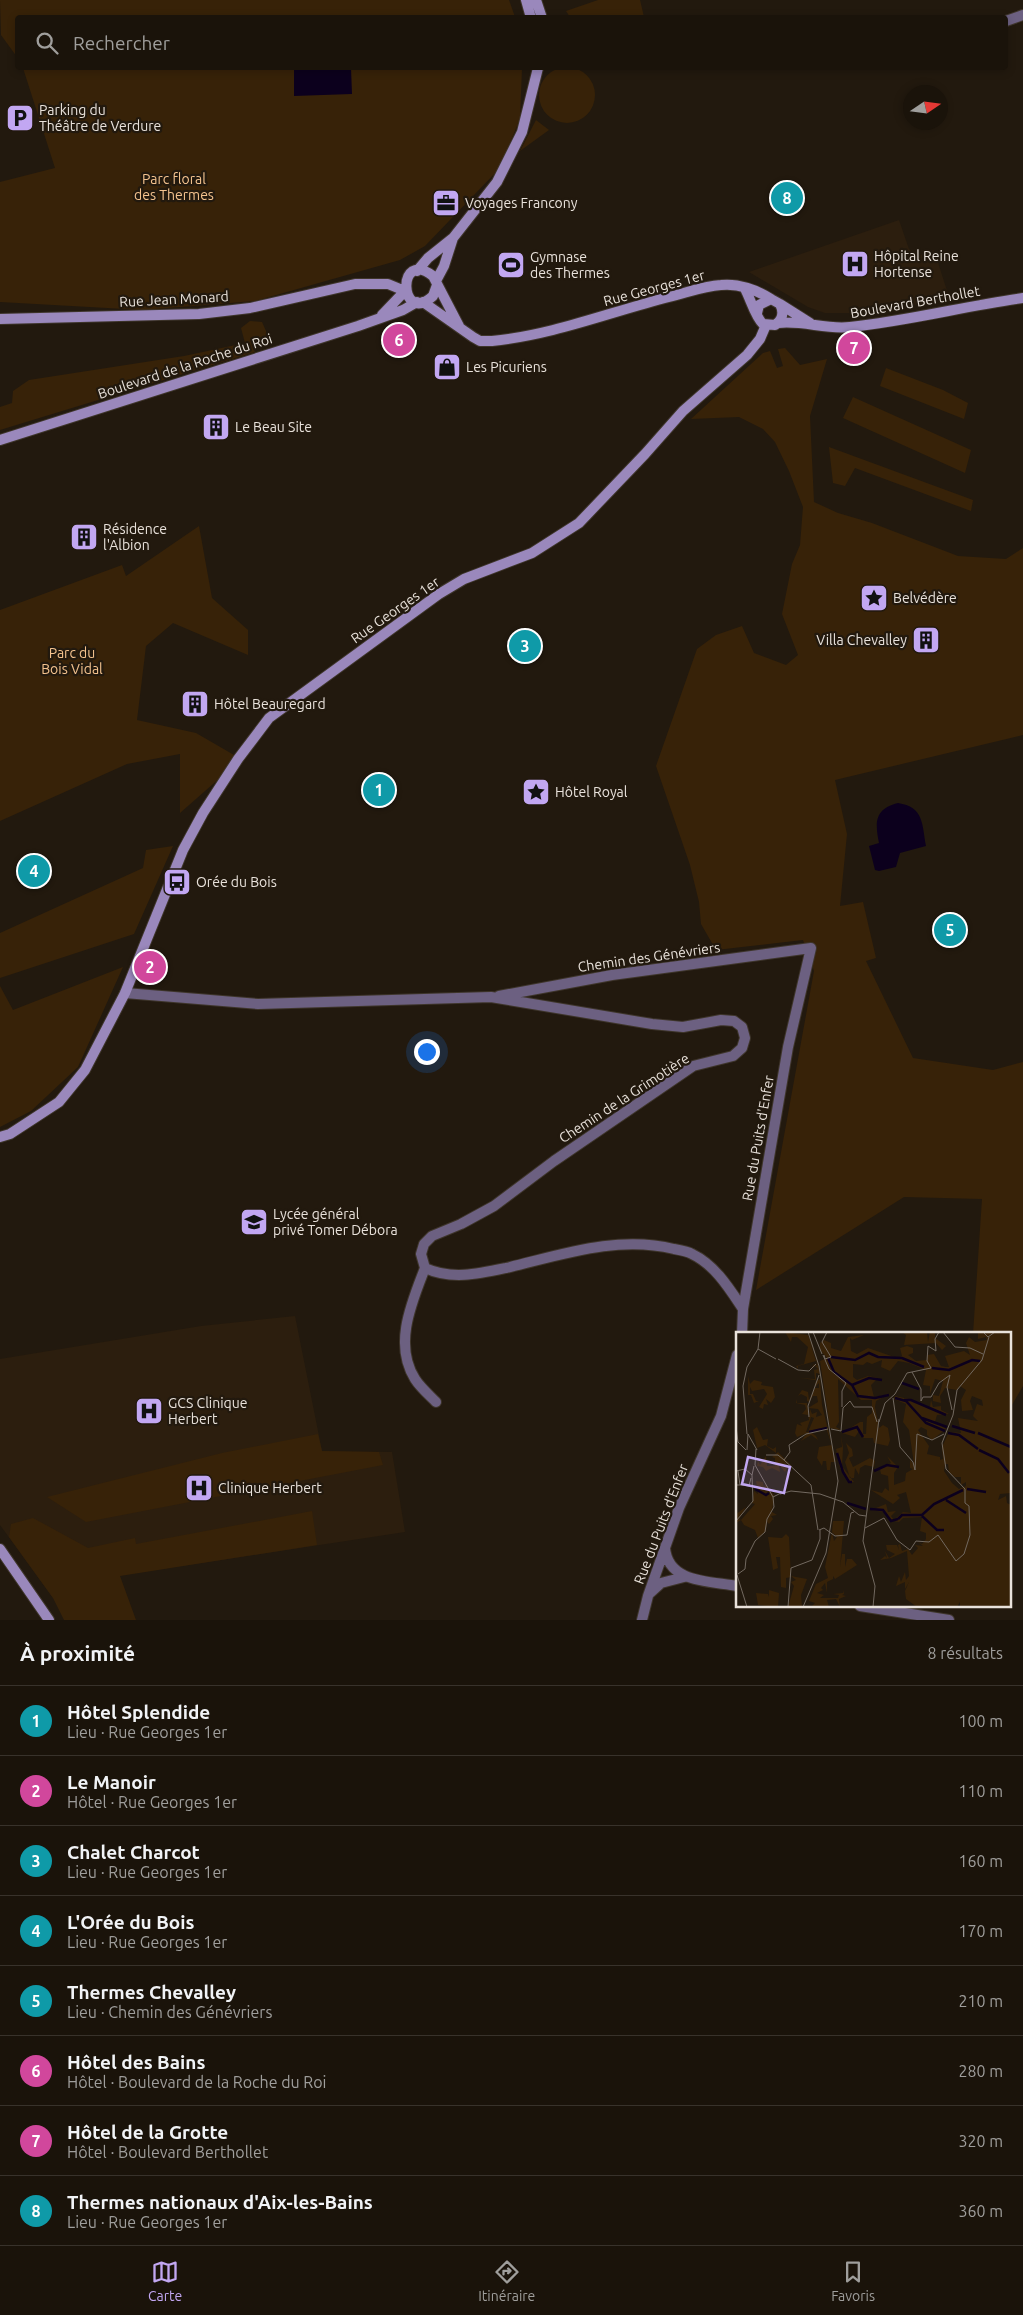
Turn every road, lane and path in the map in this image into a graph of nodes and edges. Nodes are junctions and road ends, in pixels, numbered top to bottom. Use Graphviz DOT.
graph roads {
  1 [pos="526,0"];
  2 [pos="536,0"];
  3 [pos="530,15"];
  4 [pos="541,15"];
  5 [pos="1023,15"];
  6 [pos="1008,20"];
  7 [pos="538,70"];
  8 [pos="453,238"];
  9 [pos="417,271"];
  10 [pos="436,283"];
  11 [pos="744,287"];
  12 [pos="405,290"];
  13 [pos="1023,298"];
  14 [pos="771,299"];
  15 [pos="420,302"];
  16 [pos="780,304"];
  17 [pos="757,313"];
  18 [pos="379,318"];
  19 [pos="0,319"];
  20 [pos="778,323"];
  21 [pos="811,323"];
  22 [pos="766,325"];
  23 [pos="459,326"];
  24 [pos="0,440"];
  25 [pos="811,948"];
  26 [pos="125,993"];
  27 [pos="491,997"];
  28 [pos="0,1137"];
  29 [pos="425,1268"];
  30 [pos="743,1309"];
  31 [pos="742,1332"];
  32 [pos="736,1359"];
  33 [pos="436,1402"];
  34 [pos="665,1547"];
  35 [pos="0,1549"];
  36 [pos="684,1576"];
  37 [pos="736,1586"];
  38 [pos="648,1596"];
  39 [pos="873,1608"];
  40 [pos="49,1620"];
  41 [pos="642,1620"];
  42 [pos="949,1620"];
  1 -- 3 [label="main road"];
  2 -- 4 [label="main road"];
  5 -- 6 [label="street"];
  7 -- 8 [label="main road"];
  8 -- 9 [label="main road"];
  8 -- 10 [label="main road"];
  9 -- 10 [label="main road"];
  9 -- 12 [label="main road"];
  10 -- 15 [label="main road"];
  10 -- 23 [label="main road, Rue Georges 1er"];
  11 -- 14 [label="main road, Rue Georges 1er"];
  11 -- 17 [label="main road"];
  11 -- 23 [label="main road, Rue Georges 1er"];
  12 -- 15 [label="main road, Rue Georges 1er"];
  12 -- 18 [label="main road, Boulevard de la Roche du Roi"];
  12 -- 19 [label="main road, Rue Jean Monard"];
  13 -- 21 [label="main road, Boulevard Berthollet"];
  14 -- 16 [label="main road"];
  14 -- 17 [label="main road"];
  15 -- 18 [label="main road, Boulevard de la Roche du Roi"];
  15 -- 23 [label="main road, Rue Georges 1er"];
  16 -- 20 [label="main road"];
  16 -- 21 [label="main road, Boulevard Berthollet"];
  17 -- 22 [label="main road"];
  18 -- 24 [label="main road, Boulevard de la Roche du Roi"];
  20 -- 21 [label="main road, Boulevard Berthollet"];
  20 -- 22 [label="main road"];
  22 -- 26 [label="main road, Rue Georges 1er"];
  25 -- 27 [label="street, Chemin des Génévriers"];
  25 -- 30 [label="street, Rue du Puits d'Enfer"];
  26 -- 27 [label="street, Chemin de la Grimotière"];
  26 -- 28 [label="main road, Rue Georges 1er"];
  27 -- 29 [label="street, Chemin de la Grimotière"];
  29 -- 30 [label="street"];
  29 -- 33 [label="street"];
  30 -- 31 [label="street, Rue du Puits d'Enfer"];
  32 -- 34 [label="street, Rue du Puits d'Enfer"];
  34 -- 36 [label="street"];
  34 -- 38 [label="street, Rue du Puits d'Enfer"];
  35 -- 40 [label="main road"];
  36 -- 37 [label="street"];
  36 -- 38 [label="street"];
  38 -- 41 [label="street, Rue du Puits d'Enfer"];
  39 -- 42 [label="street"];
}
